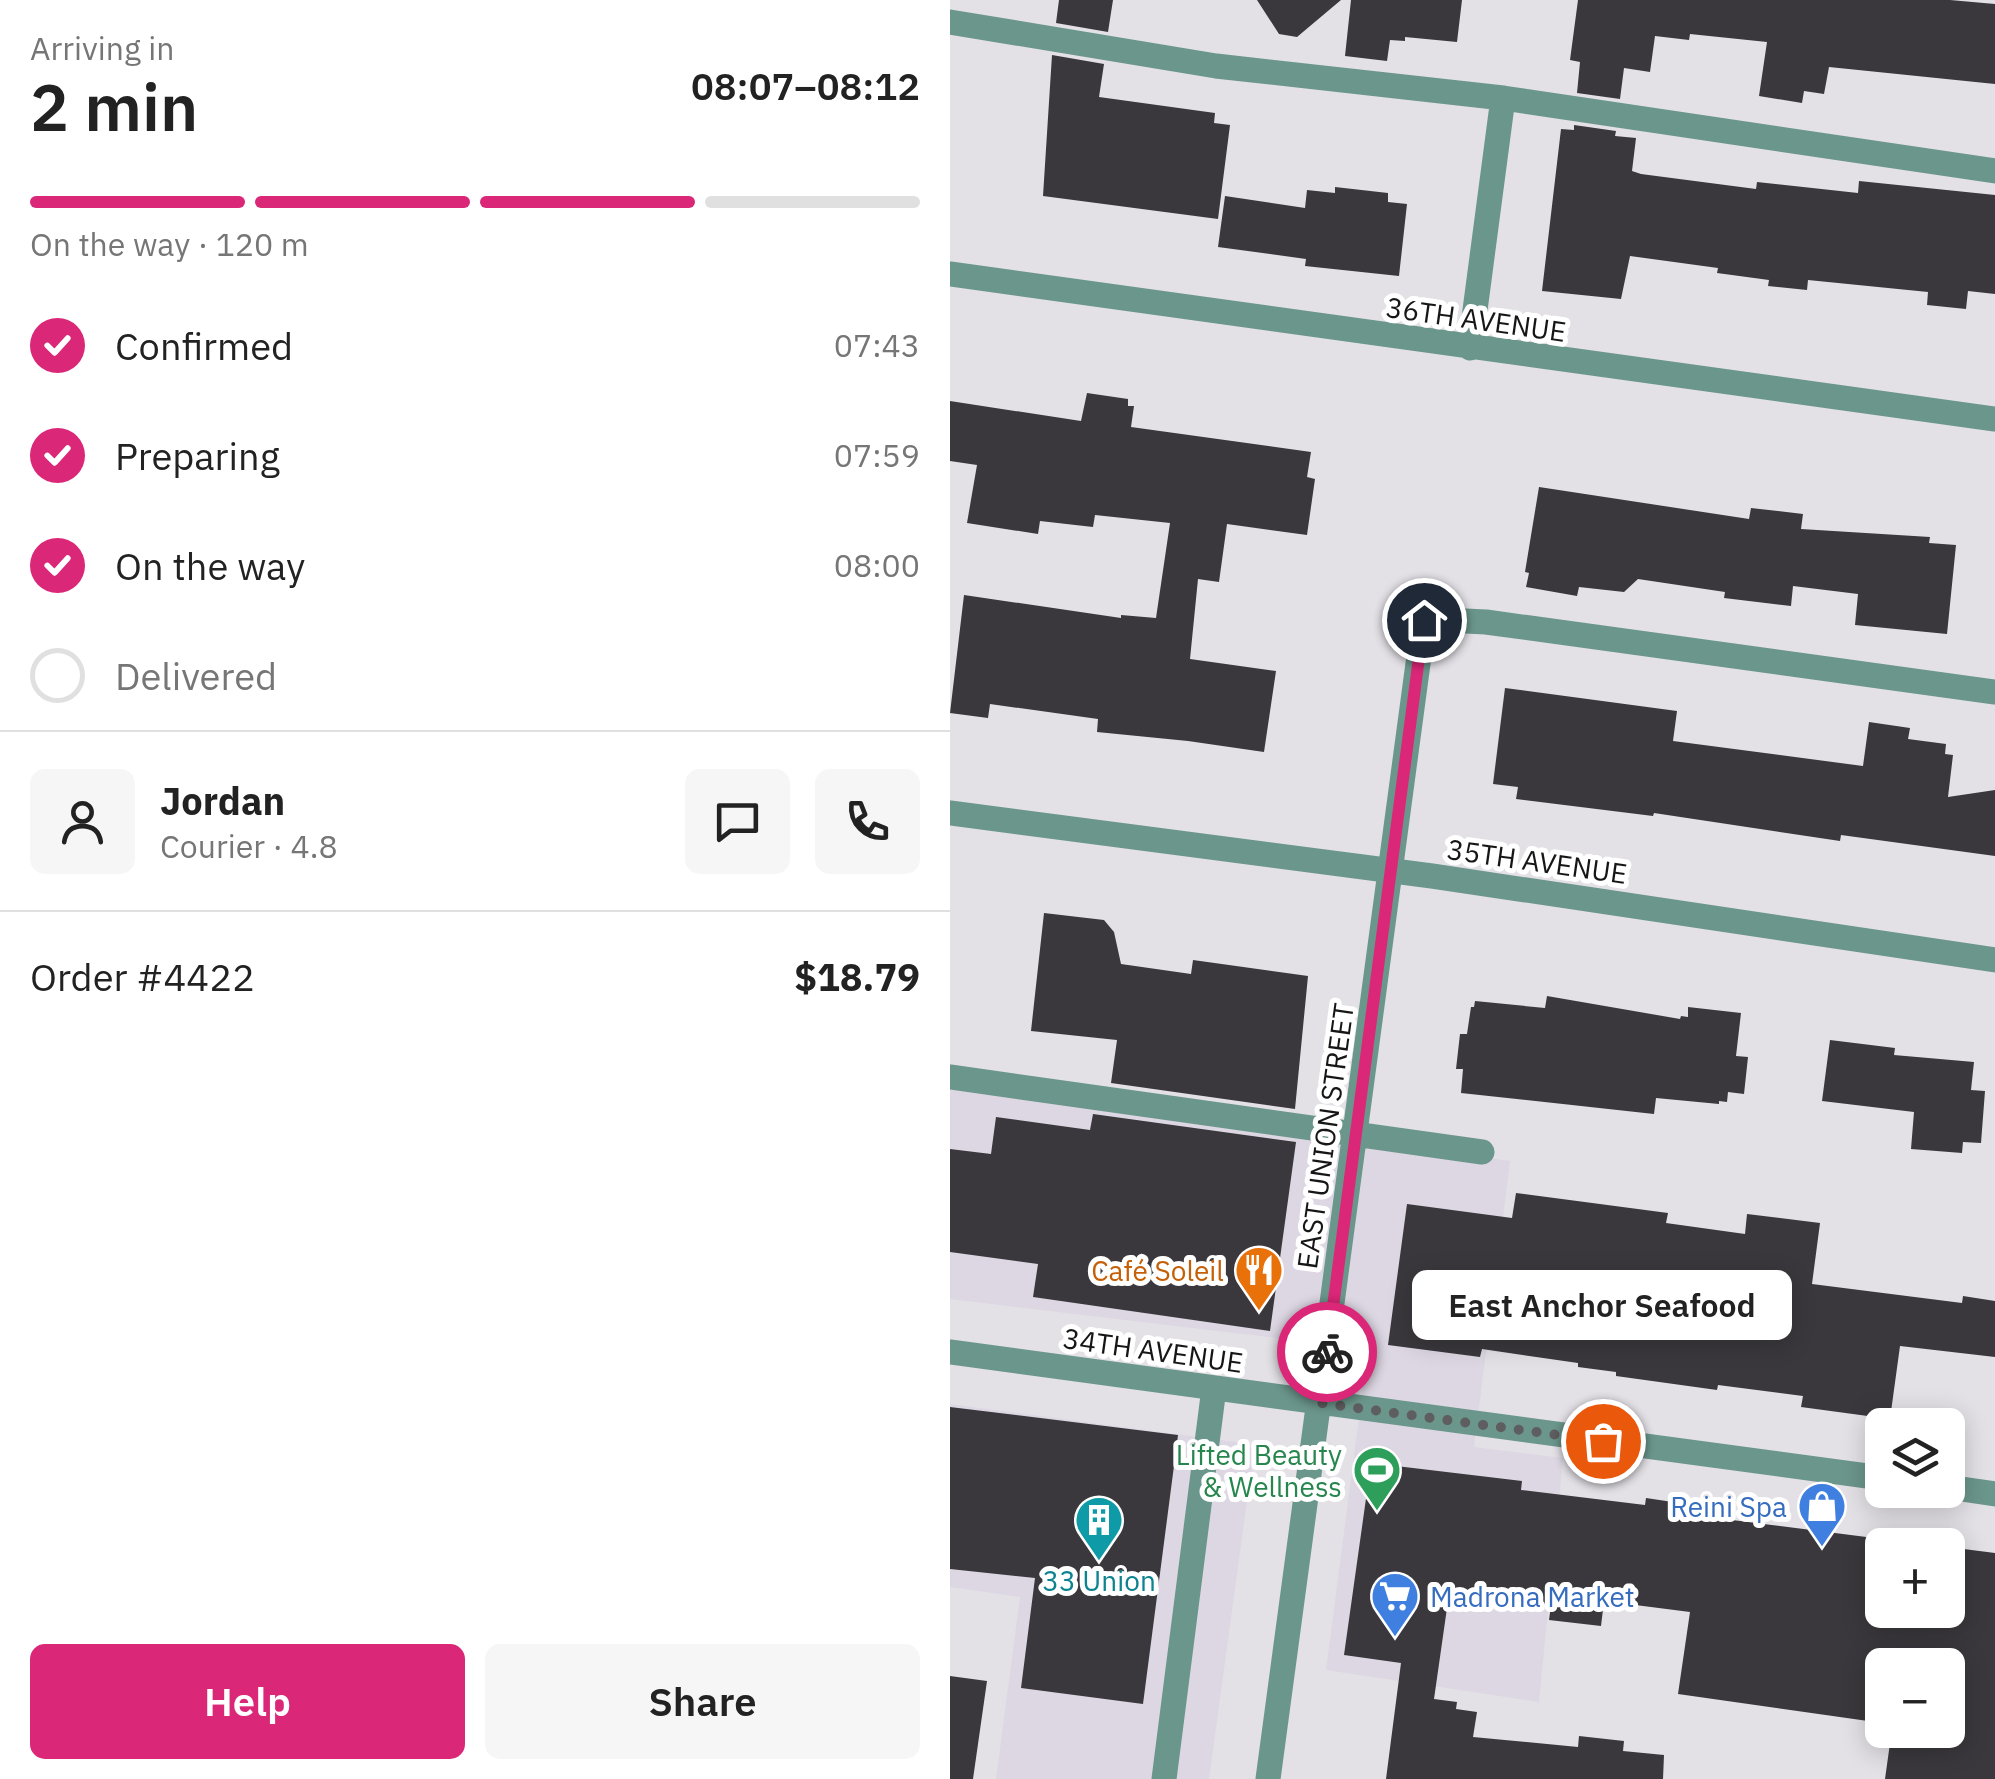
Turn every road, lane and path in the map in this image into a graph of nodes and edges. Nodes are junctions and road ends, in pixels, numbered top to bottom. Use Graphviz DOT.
graph roads {
  1 [pos="950,22"];
  2 [pos="1503,98"];
  3 [pos="1995,172"];
  4 [pos="950,274"];
  5 [pos="1470,348"];
  6 [pos="1995,420"];
  7 [pos="1995,692"];
  8 [pos="950,812"];
  9 [pos="1390,870"];
  10 [pos="1995,960"];
  11 [pos="950,1077"];
  12 [pos="1356,1133"];
  13 [pos="1482,1152"];
  14 [pos="950,1352"];
  15 [pos="1214,1388"];
  16 [pos="1320,1403"];
  17 [pos="1865,1476"];
  18 [pos="1965,1490"];
  19 [pos="1995,1494"];
  20 [pos="1164,1779"];
  21 [pos="1268,1779"];
  1 -- 2 [label="street"];
  2 -- 3 [label="street"];
  2 -- 5 [label="street"];
  4 -- 5 [label="street, 36TH AVENUE"];
  5 -- 6 [label="street, 36TH AVENUE"];
  7 -- 9 [label="street, EAST UNION STREET"];
  8 -- 9 [label="street, 35TH AVENUE"];
  9 -- 10 [label="street, 35TH AVENUE"];
  9 -- 12 [label="street, EAST UNION STREET"];
  11 -- 12 [label="street"];
  12 -- 13 [label="street"];
  12 -- 16 [label="street, EAST UNION STREET"];
  14 -- 15 [label="street, 34TH AVENUE"];
  15 -- 16 [label="street, 34TH AVENUE"];
  15 -- 20 [label="street"];
  16 -- 17 [label="street, 34TH AVENUE"];
  16 -- 21 [label="street, EAST UNION STREET"];
  18 -- 19 [label="street"];
}
